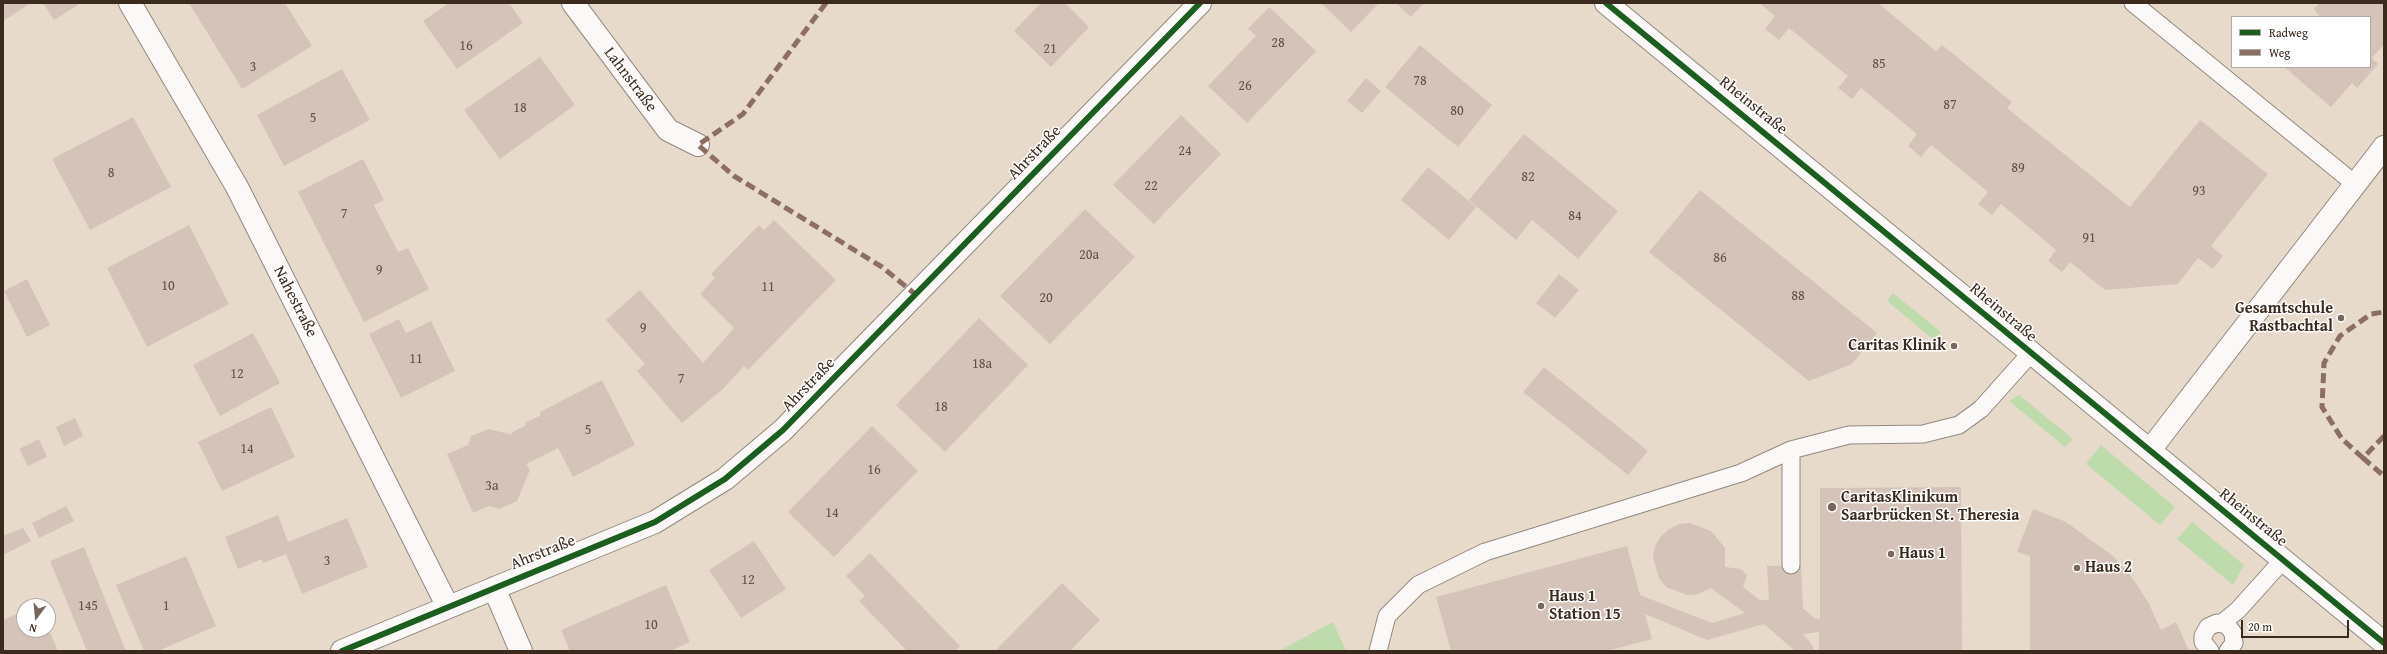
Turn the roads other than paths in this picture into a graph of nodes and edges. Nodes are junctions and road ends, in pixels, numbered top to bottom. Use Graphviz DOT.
graph roads {
  1 [pos="130,3"];
  2 [pos="573,3"];
  3 [pos="1200,3"];
  4 [pos="1606,3"];
  5 [pos="2133,3"];
  6 [pos="698,145"];
  7 [pos="2384,147"];
  8 [pos="2355,184"];
  9 [pos="2031,353"];
  10 [pos="1791,450"];
  11 [pos="2150,450"];
  12 [pos="2283,560"];
  13 [pos="1791,565"];
  14 [pos="494,588"];
  15 [pos="448,607"];
  16 [pos="2238,610"];
  17 [pos="2222,623"];
  18 [pos="2384,643"];
  19 [pos="2231,645"];
  20 [pos="342,651"];
  21 [pos="521,651"];
  22 [pos="1378,651"];
  23 [pos="2210,651"];
  1 -- 15 [label="street, Nahestraße"];
  2 -- 6 [label="street, Lahnstraße"];
  3 -- 14 [label="street, Ahrstraße"];
  4 -- 9 [label="street, Rheinstraße"];
  5 -- 8 [label="lane"];
  7 -- 8 [label="street"];
  8 -- 11 [label="street"];
  9 -- 10 [label="lane"];
  9 -- 11 [label="street, Rheinstraße"];
  10 -- 13 [label="lane"];
  10 -- 22 [label="lane"];
  11 -- 12 [label="street, Rheinstraße"];
  12 -- 16 [label="lane"];
  12 -- 18 [label="street, Rheinstraße"];
  14 -- 15 [label="street, Ahrstraße"];
  14 -- 21 [label="street"];
  15 -- 20 [label="street, Ahrstraße"];
  16 -- 17 [label="lane"];
  16 -- 19 [label="lane"];
  17 -- 19 [label="lane"];
  17 -- 23 [label="lane"];
}
